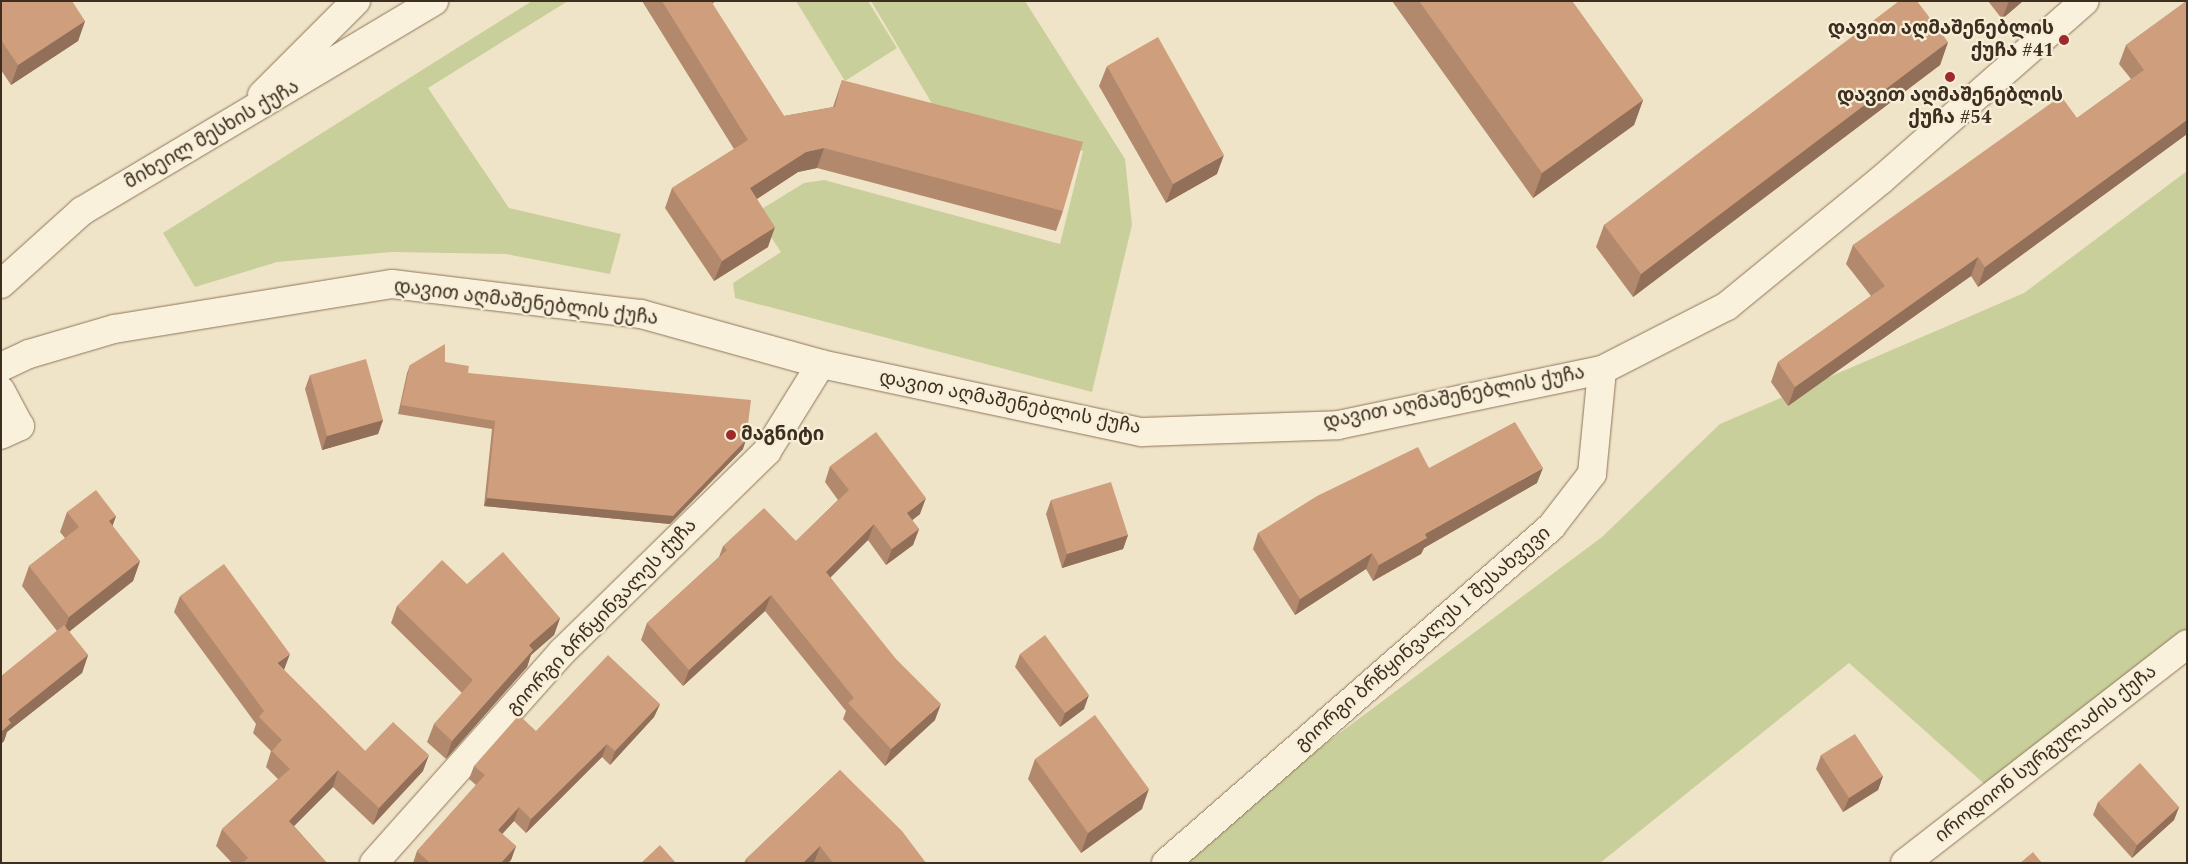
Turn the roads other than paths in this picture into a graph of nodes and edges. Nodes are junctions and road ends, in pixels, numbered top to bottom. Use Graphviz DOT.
graph roads {
  1 [pos="434,1"];
  2 [pos="2084,1"];
  3 [pos="350,4"];
  4 [pos="238,121"];
  5 [pos="1,284"];
  6 [pos="822,364"];
  7 [pos="1,367"];
  8 [pos="1602,370"];
  9 [pos="1,391"];
  10 [pos="1,435"];
  11 [pos="2187,644"];
  12 [pos="374,863"];
  13 [pos="1166,863"];
  14 [pos="1905,863"];
  1 -- 4 [label="street, მიხეილ მესხის ქუჩა"];
  2 -- 8 [label="street, დავით აღმაშენებლის ქუჩა"];
  3 -- 4 [label="street"];
  4 -- 5 [label="street, მიხეილ მესხის ქუჩა"];
  6 -- 7 [label="street, დავით აღმაშენებლის ქუჩა"];
  6 -- 8 [label="street, დავით აღმაშენებლის ქუჩა"];
  6 -- 12 [label="street, გიორგი ბრწყინვალეს ქუჩა"];
  8 -- 13 [label="street, გიორგი ბრწყინვალეს I შესახვევი"];
  9 -- 10 [label="street"];
  11 -- 14 [label="street, იროდიონ სურგულაძის ქუჩა"];
}
